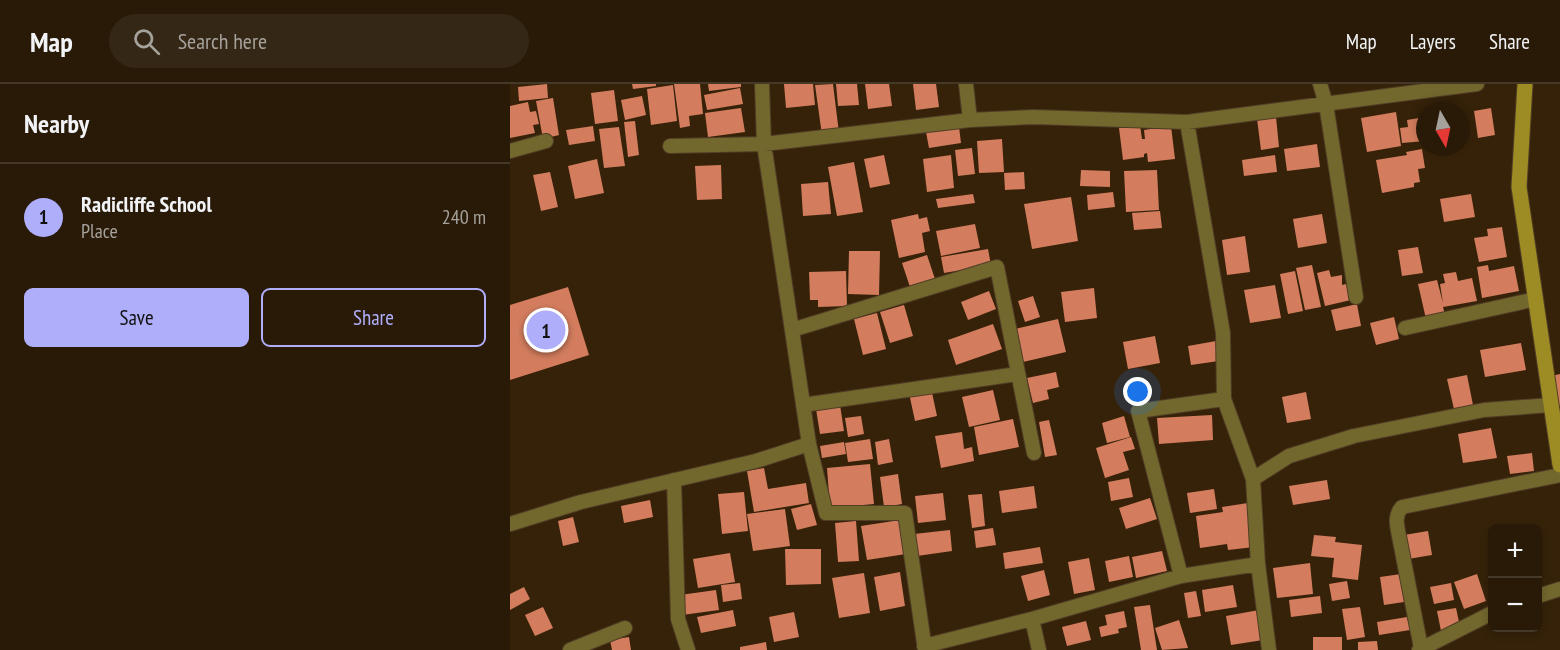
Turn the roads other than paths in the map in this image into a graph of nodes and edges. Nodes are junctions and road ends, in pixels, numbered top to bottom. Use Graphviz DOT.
graph roads {
  1 [pos="762,84"];
  2 [pos="966,84"];
  3 [pos="1320,84"];
  4 [pos="1477,84"];
  5 [pos="1525,84"];
  6 [pos="1326,104"];
  7 [pos="970,120"];
  8 [pos="1187,122"];
  9 [pos="546,141"];
  10 [pos="764,144"];
  11 [pos="670,146"];
  12 [pos="510,151"];
  13 [pos="1356,297"];
  14 [pos="1536,299"];
  15 [pos="1405,328"];
  16 [pos="792,330"];
  17 [pos="1018,374"];
  18 [pos="1224,399"];
  19 [pos="803,405"];
  20 [pos="1551,405"];
  21 [pos="809,444"];
  22 [pos="1034,453"];
  23 [pos="1560,465"];
  24 [pos="1560,475"];
  25 [pos="1253,479"];
  26 [pos="674,480"];
  27 [pos="510,524"];
  28 [pos="1258,564"];
  29 [pos="1180,576"];
  30 [pos="1560,589"];
  31 [pos="1542,595"];
  32 [pos="1488,615"];
  33 [pos="1032,619"];
  34 [pos="625,628"];
  35 [pos="925,648"];
  36 [pos="1420,649"];
  37 [pos="570,650"];
  38 [pos="688,650"];
  39 [pos="1039,650"];
  40 [pos="1269,650"];
  1 -- 10 [label="street"];
  2 -- 7 [label="street"];
  3 -- 6 [label="street"];
  4 -- 6 [label="street"];
  5 -- 14 [label="street"];
  6 -- 8 [label="street"];
  6 -- 13 [label="street"];
  7 -- 8 [label="street"];
  7 -- 10 [label="street"];
  8 -- 18 [label="street"];
  9 -- 12 [label="street"];
  10 -- 11 [label="street"];
  10 -- 16 [label="street"];
  14 -- 15 [label="street"];
  14 -- 20 [label="street"];
  16 -- 17 [label="street"];
  16 -- 19 [label="street"];
  17 -- 19 [label="street"];
  17 -- 22 [label="street"];
  18 -- 25 [label="street"];
  18 -- 29 [label="street"];
  19 -- 21 [label="street"];
  20 -- 23 [label="street"];
  20 -- 25 [label="street"];
  21 -- 26 [label="street"];
  21 -- 35 [label="street"];
  24 -- 36 [label="street"];
  25 -- 28 [label="street"];
  26 -- 27 [label="street"];
  26 -- 38 [label="street"];
  28 -- 29 [label="street"];
  28 -- 40 [label="street"];
  29 -- 33 [label="street"];
  30 -- 31 [label="street"];
  32 -- 36 [label="street"];
  33 -- 35 [label="street"];
  33 -- 39 [label="street"];
  34 -- 37 [label="street"];
}
